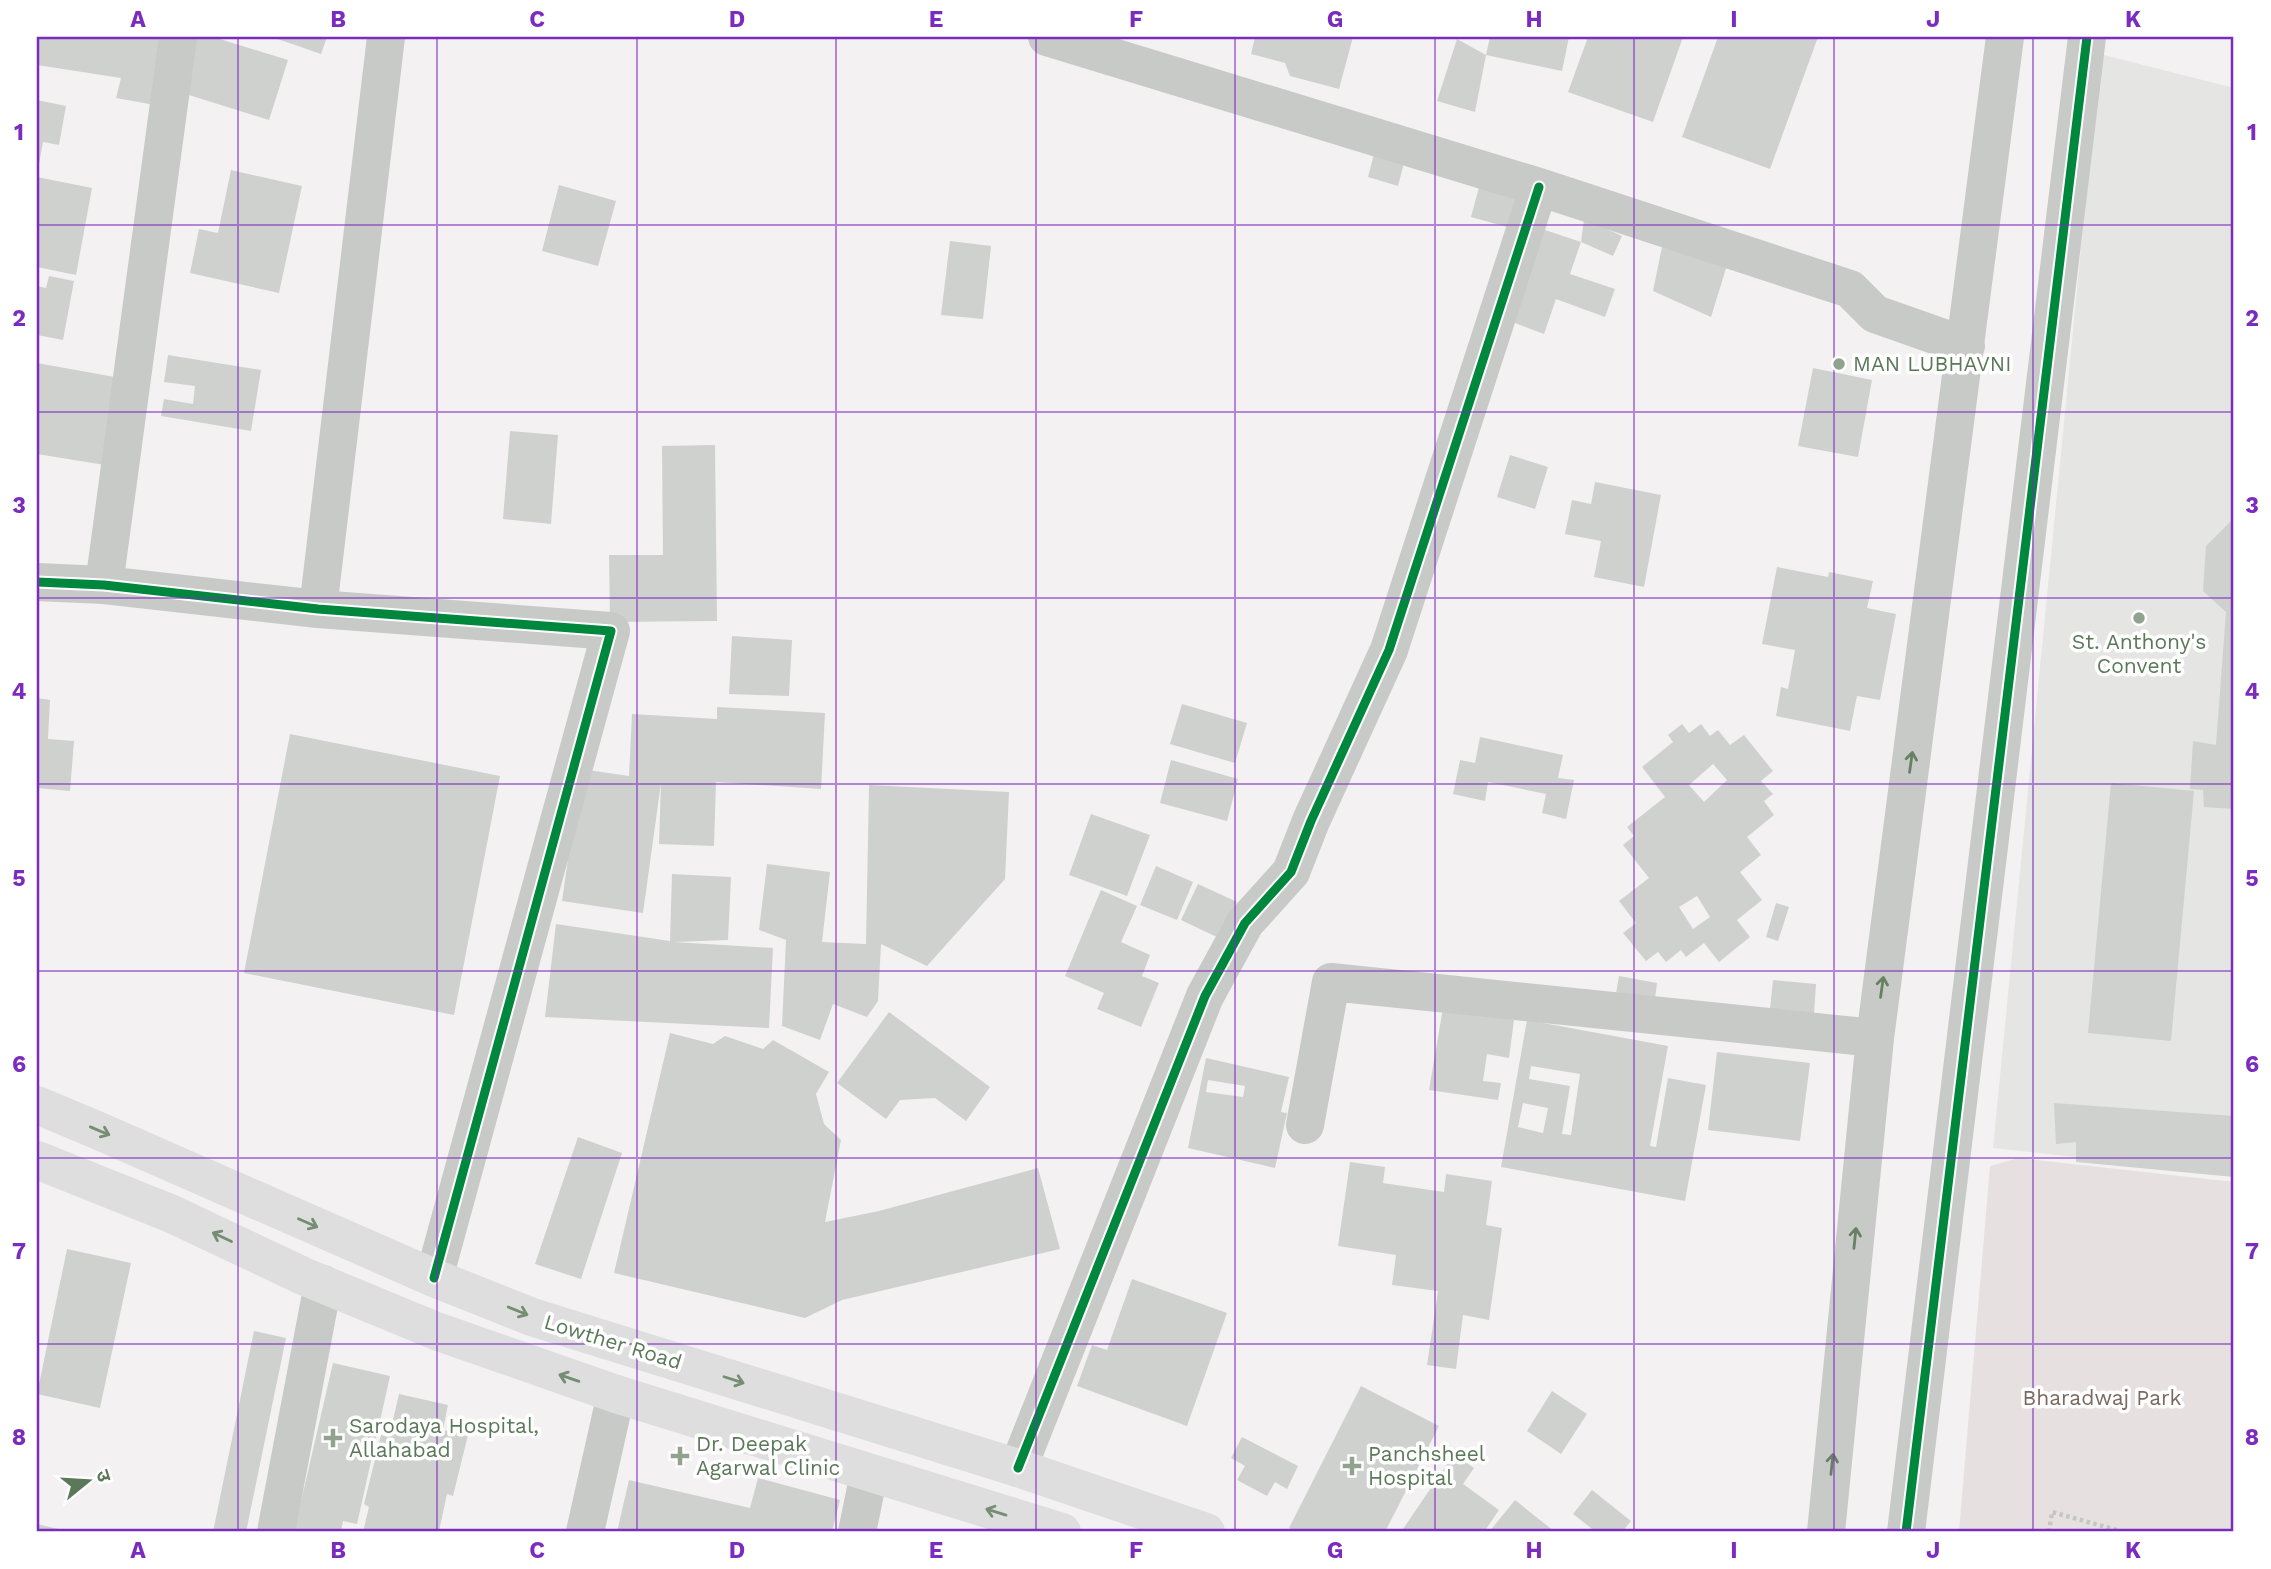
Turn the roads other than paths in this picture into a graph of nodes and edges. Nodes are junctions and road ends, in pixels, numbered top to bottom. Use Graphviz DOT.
graph roads {
  1 [pos="178,37"];
  2 [pos="386,37"];
  3 [pos="1047,37"];
  4 [pos="2005,37"];
  5 [pos="2087,37"];
  6 [pos="1539,187"];
  7 [pos="1966,346"];
  8 [pos="37,582"];
  9 [pos="104,585"];
  10 [pos="318,609"];
  11 [pos="1875,1038"];
  12 [pos="37,1105"];
  13 [pos="1305,1125"];
  14 [pos="37,1160"];
  15 [pos="434,1278"];
  16 [pos="323,1284"];
  17 [pos="616,1394"];
  18 [pos="1018,1468"];
  19 [pos="869,1474"];
  20 [pos="276,1532"];
  21 [pos="585,1532"];
  22 [pos="857,1532"];
  23 [pos="1062,1532"];
  24 [pos="1206,1532"];
  25 [pos="1826,1532"];
  26 [pos="1906,1532"];
  1 -- 9 [label="street"];
  2 -- 10 [label="street"];
  3 -- 6 [label="street"];
  4 -- 7 [label="street"];
  5 -- 26 [label="street"];
  6 -- 7 [label="street"];
  6 -- 18 [label="street"];
  11 -- 7 [label="street, one-way"];
  8 -- 9 [label="street"];
  9 -- 10 [label="street"];
  10 -- 15 [label="street"];
  11 -- 13 [label="street"];
  25 -- 11 [label="street, one-way"];
  12 -- 15 [label="main road, Lowther Road, one-way"];
  16 -- 14 [label="main road, one-way"];
  15 -- 18 [label="main road, Lowther Road, one-way"];
  17 -- 16 [label="main road, one-way"];
  16 -- 20 [label="street"];
  17 -- 19 [label="main road"];
  17 -- 21 [label="street"];
  18 -- 24 [label="main road, Lowther Road"];
  19 -- 22 [label="street"];
  23 -- 19 [label="main road, one-way"];
}
